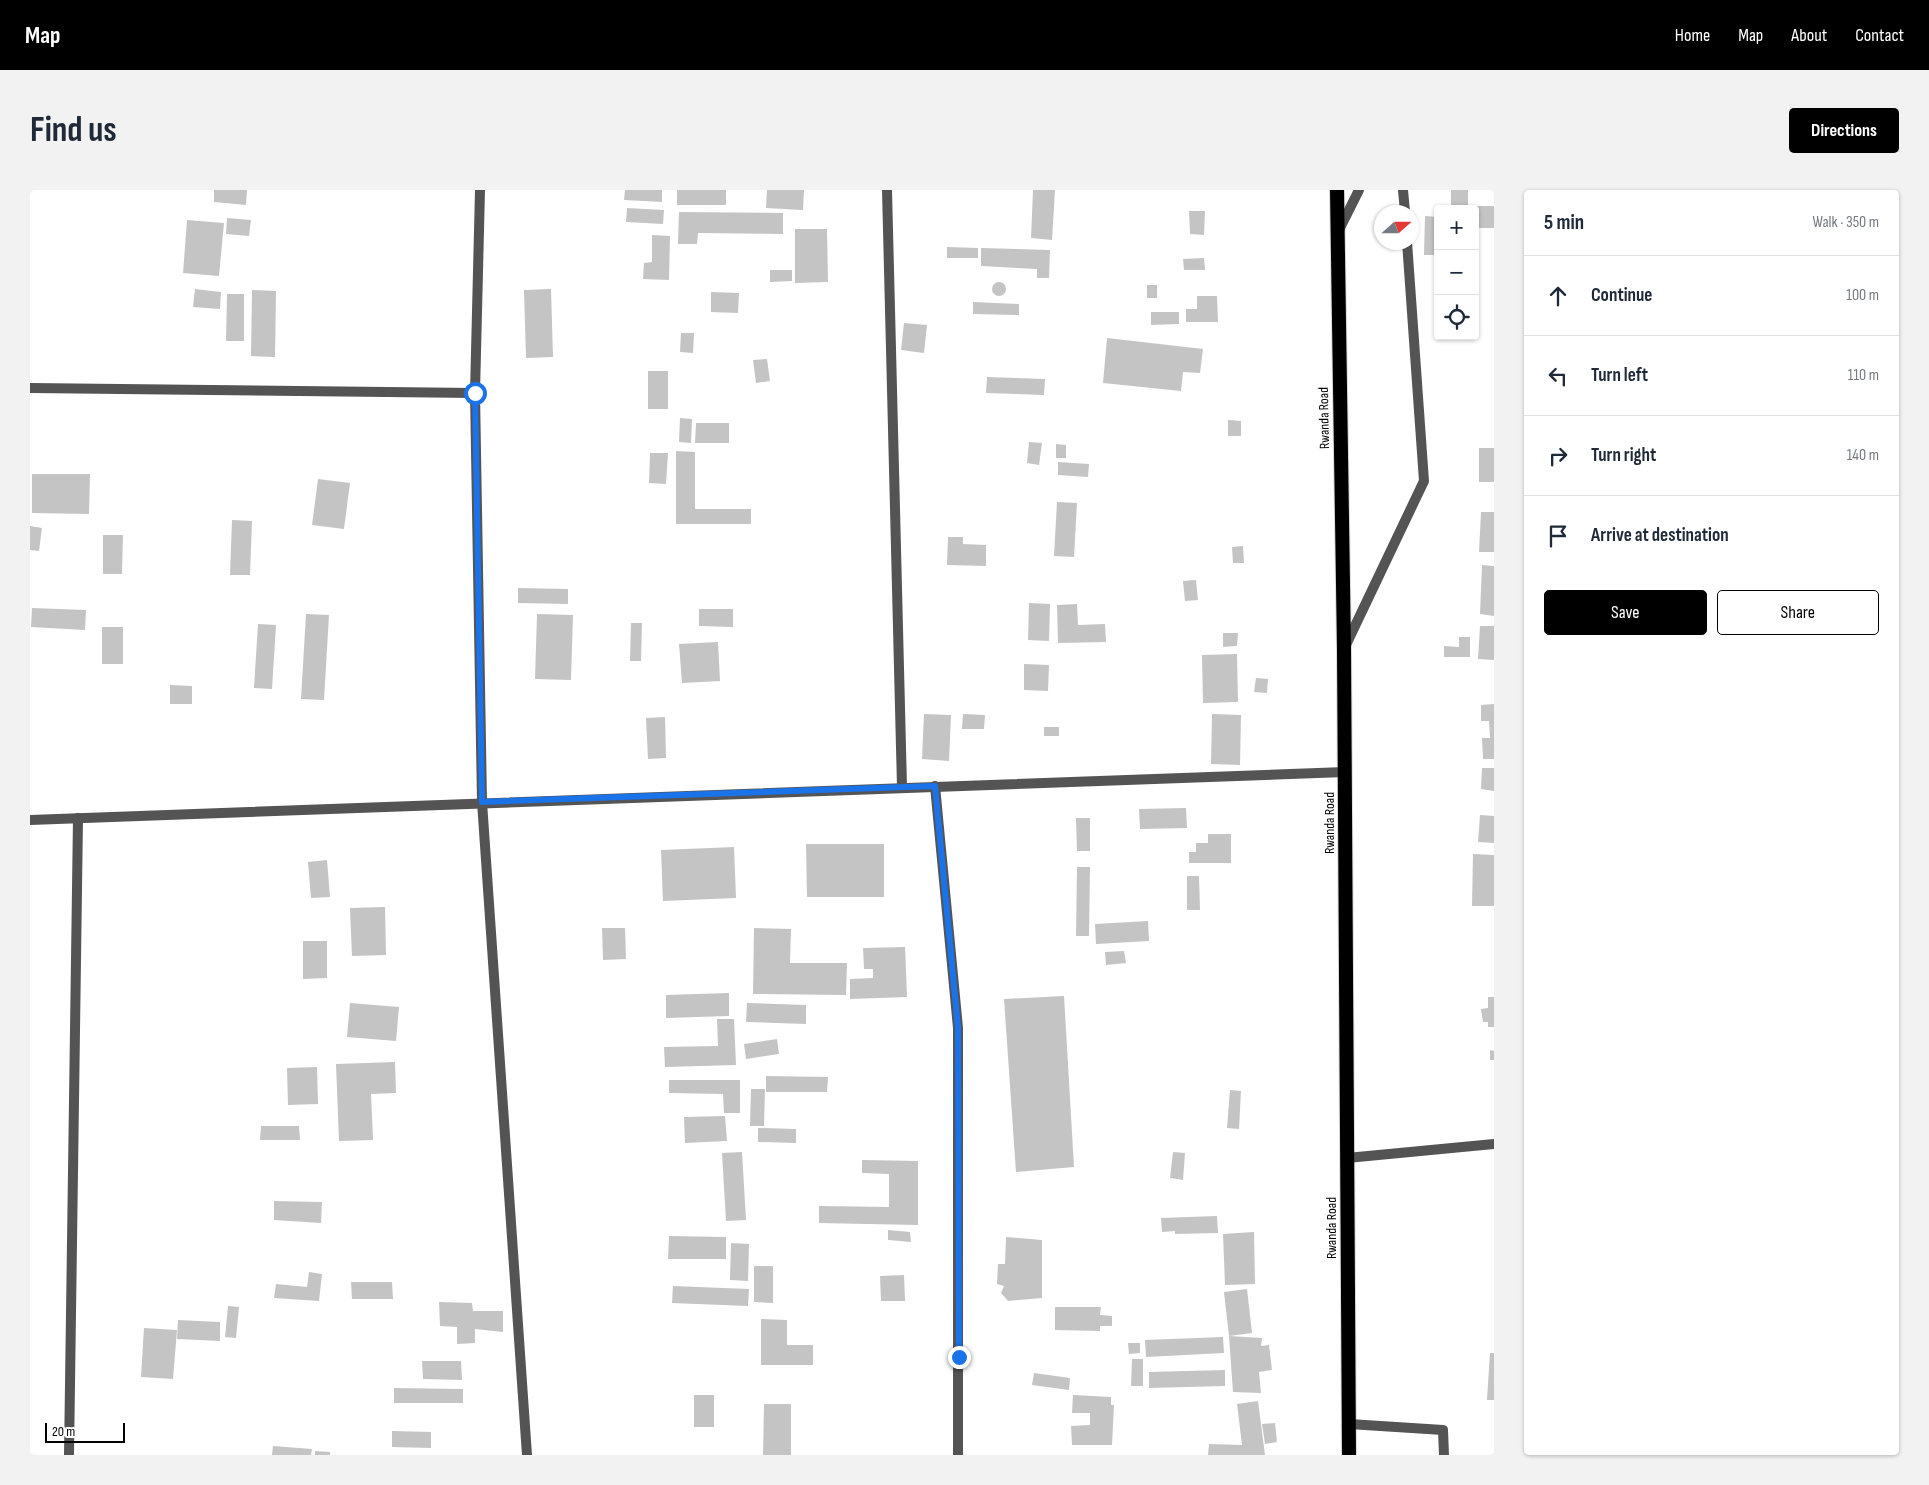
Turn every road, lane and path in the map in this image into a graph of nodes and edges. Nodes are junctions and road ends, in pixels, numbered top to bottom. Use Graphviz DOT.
graph roads {
  1 [pos="480,190"];
  2 [pos="887,190"];
  3 [pos="1337,190"];
  4 [pos="1359,190"];
  5 [pos="1403,190"];
  6 [pos="1404,205"];
  7 [pos="1337,234"];
  8 [pos="1408,250"];
  9 [pos="30,388"];
  10 [pos="475,393"];
  11 [pos="1344,650"];
  12 [pos="1345,772"];
  13 [pos="935,786"];
  14 [pos="902,787"];
  15 [pos="482,802"];
  16 [pos="78,818"];
  17 [pos="30,820"];
  18 [pos="1494,1144"];
  19 [pos="1347,1158"];
  20 [pos="1349,1424"];
  21 [pos="69,1455"];
  22 [pos="527,1455"];
  23 [pos="958,1455"];
  24 [pos="1349,1455"];
  25 [pos="1444,1455"];
  1 -- 10 [label="street"];
  2 -- 14 [label="street"];
  3 -- 7 [label="highway, Rwanda Road"];
  4 -- 7 [label="street"];
  5 -- 6 [label="street"];
  7 -- 11 [label="highway, Rwanda Road"];
  8 -- 11 [label="street"];
  9 -- 10 [label="street"];
  10 -- 15 [label="street"];
  11 -- 12 [label="highway, Rwanda Road"];
  12 -- 13 [label="street"];
  12 -- 19 [label="highway, Rwanda Road"];
  13 -- 14 [label="street"];
  13 -- 23 [label="street"];
  14 -- 15 [label="street"];
  15 -- 16 [label="street"];
  15 -- 22 [label="street"];
  16 -- 17 [label="street"];
  16 -- 21 [label="street"];
  18 -- 19 [label="street"];
  19 -- 20 [label="highway, Rwanda Road"];
  20 -- 24 [label="highway, Rwanda Road"];
  20 -- 25 [label="street"];
}
